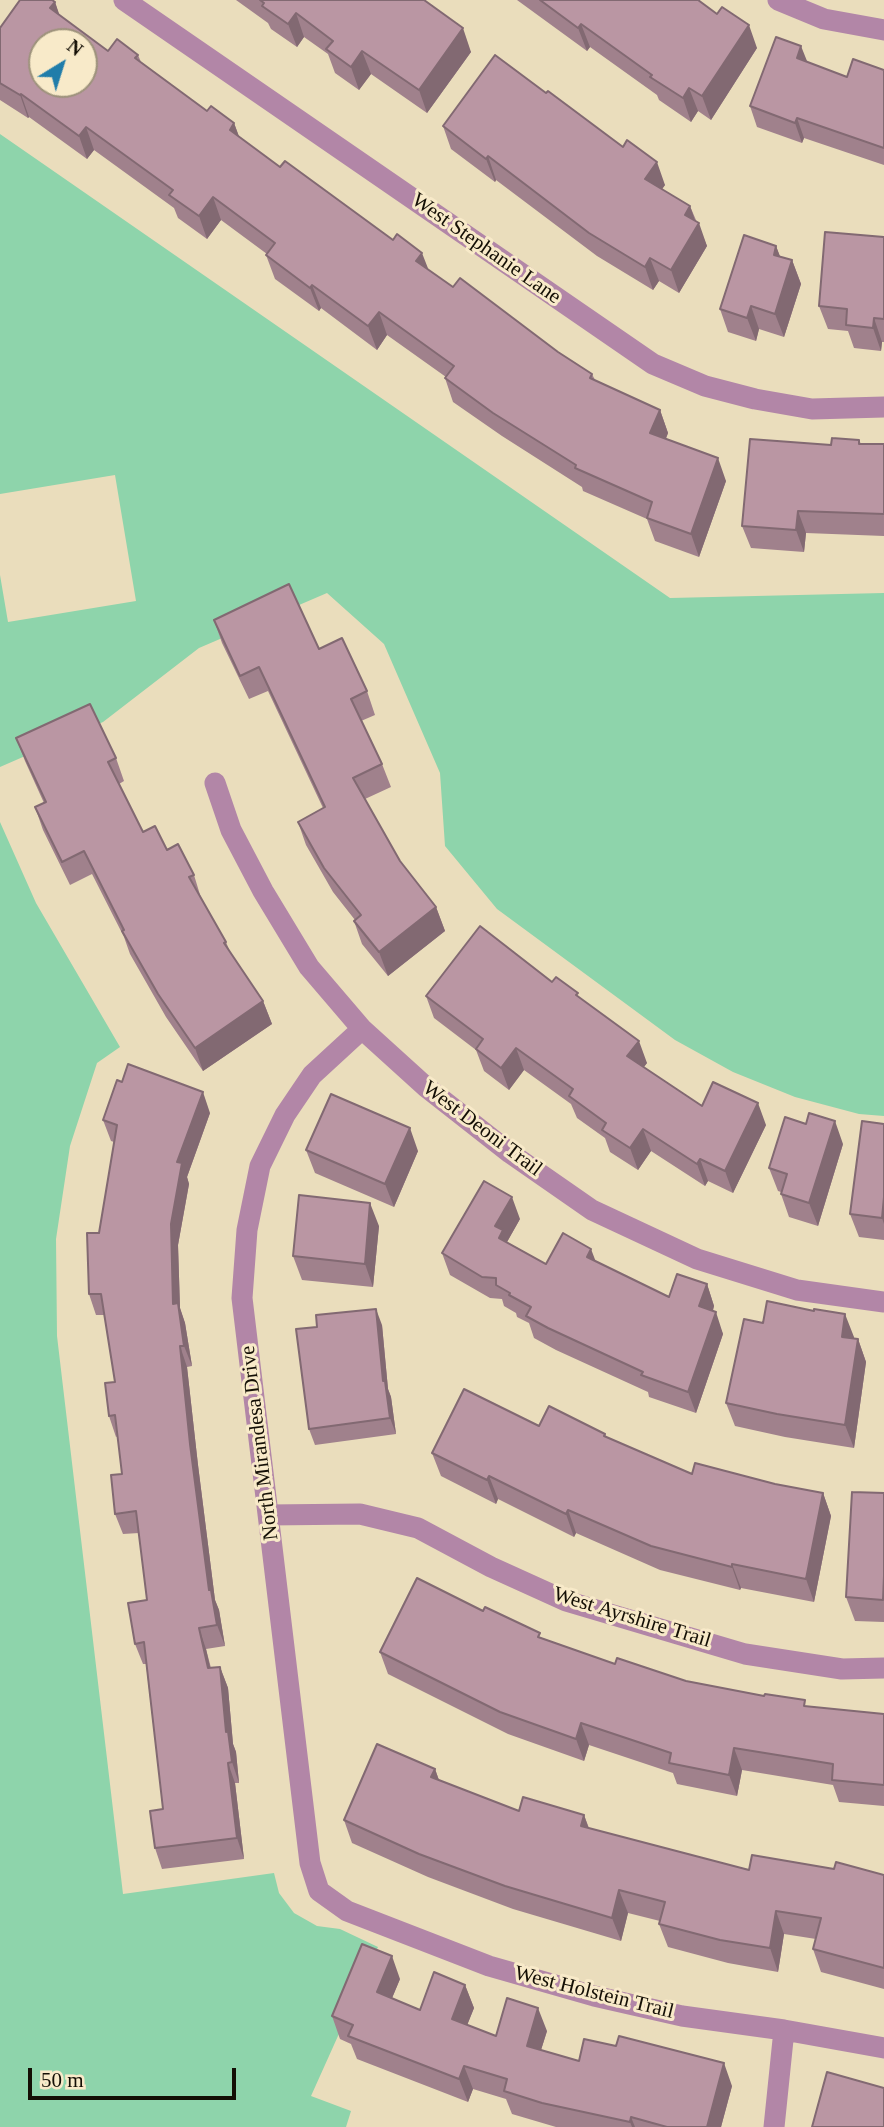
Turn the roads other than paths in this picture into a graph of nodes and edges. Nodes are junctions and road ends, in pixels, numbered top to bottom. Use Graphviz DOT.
graph roads {
  1 [pos="124,0"];
  2 [pos="778,0"];
  3 [pos="884,30"];
  4 [pos="884,407"];
  5 [pos="215,783"];
  6 [pos="362,1029"];
  7 [pos="884,1302"];
  8 [pos="268,1516"];
  9 [pos="884,1668"];
  10 [pos="318,1891"];
  11 [pos="784,2030"];
  12 [pos="884,2048"];
  13 [pos="774,2127"];
  1 -- 4 [label="street, West Stephanie Lane"];
  2 -- 3 [label="street"];
  5 -- 6 [label="street, West Deoni Trail"];
  6 -- 7 [label="street, West Deoni Trail"];
  6 -- 8 [label="street, North Mirandesa Drive"];
  8 -- 9 [label="street, West Ayrshire Trail"];
  8 -- 10 [label="street, North Mirandesa Drive"];
  10 -- 11 [label="street, West Holstein Trail"];
  11 -- 12 [label="street, West Holstein Trail"];
  11 -- 13 [label="street"];
}
